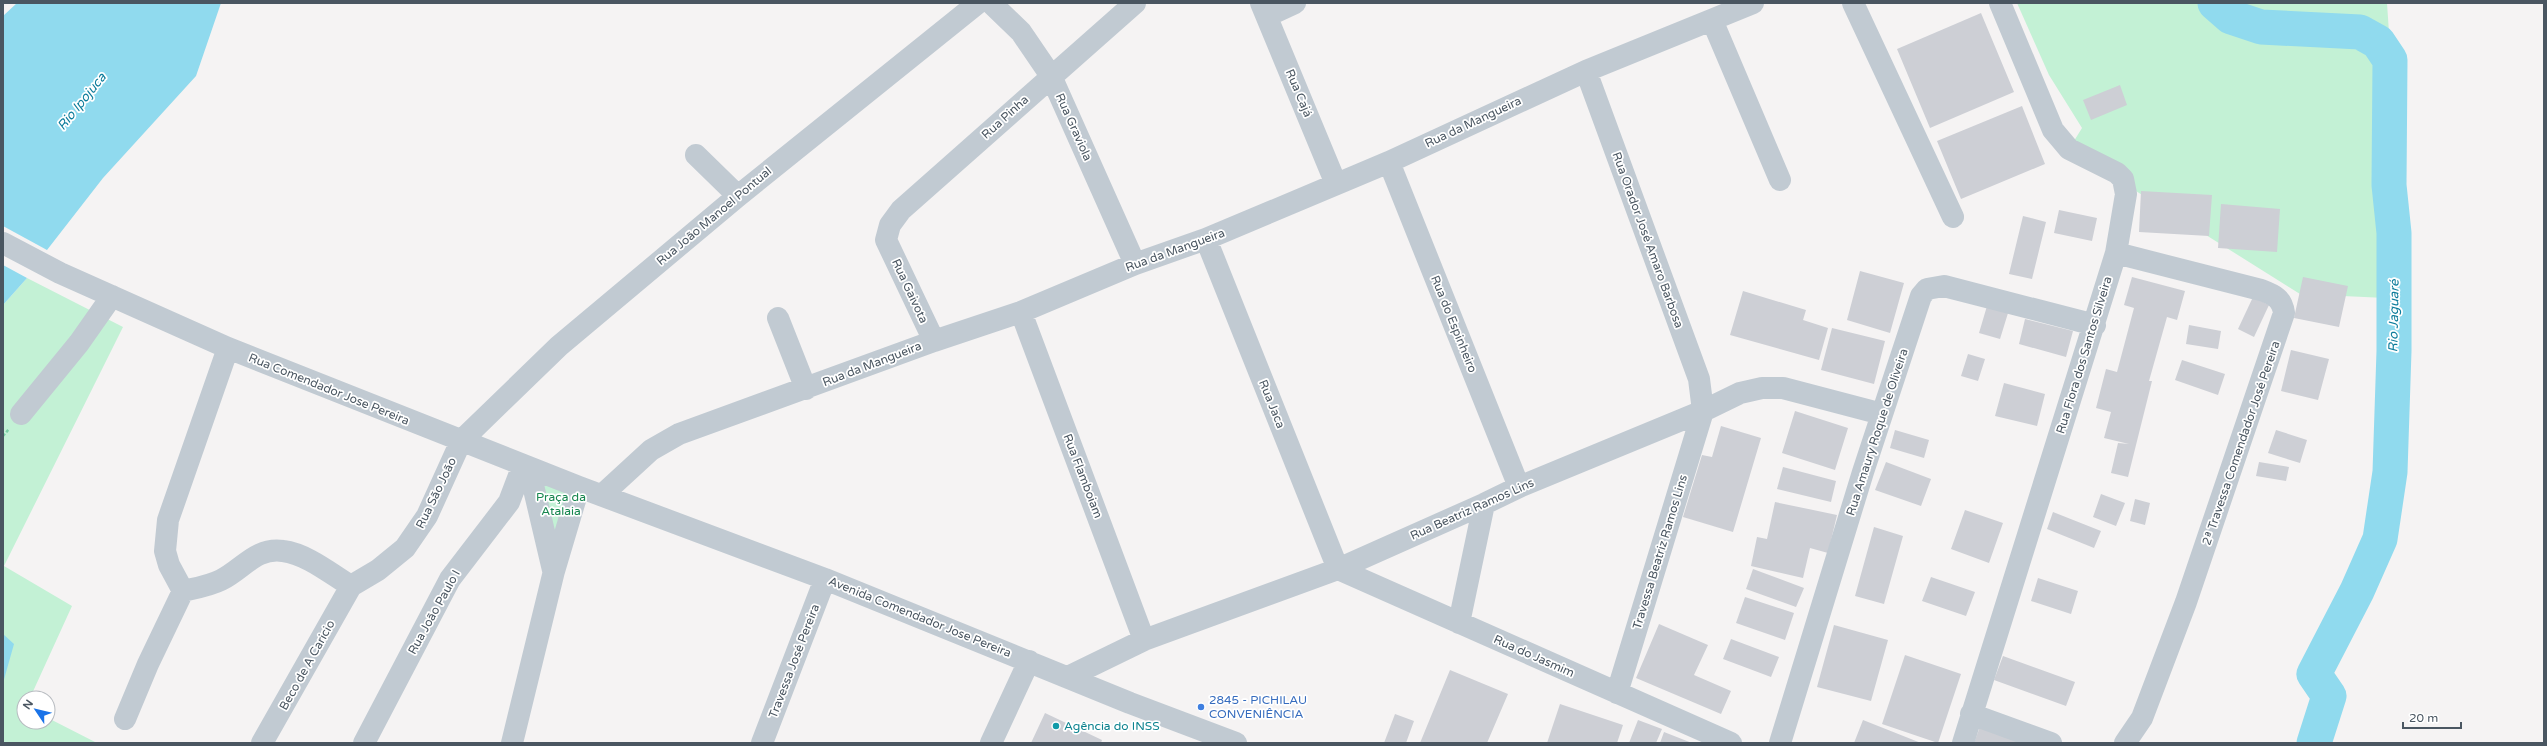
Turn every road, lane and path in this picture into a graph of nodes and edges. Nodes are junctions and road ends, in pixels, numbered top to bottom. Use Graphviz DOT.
graph roads {
  1 [pos="978,3"];
  2 [pos="991,3"];
  3 [pos="1135,3"];
  4 [pos="1295,3"];
  5 [pos="1753,3"];
  6 [pos="1853,3"];
  7 [pos="2000,3"];
  8 [pos="1264,9"];
  9 [pos="1712,20"];
  10 [pos="1586,71"];
  11 [pos="1051,76"];
  12 [pos="696,155"];
  13 [pos="1389,162"];
  14 [pos="1780,180"];
  15 [pos="1336,184"];
  16 [pos="738,196"];
  17 [pos="1953,217"];
  18 [pos="886,240"];
  19 [pos="1206,240"];
  20 [pos="3,243"];
  21 [pos="2116,253"];
  22 [pos="1136,264"];
  23 [pos="112,296"];
  24 [pos="1021,312"];
  25 [pos="778,318"];
  26 [pos="2095,325"];
  27 [pos="934,341"];
  28 [pos="228,348"];
  29 [pos="806,389"];
  30 [pos="1703,411"];
  31 [pos="20,414"];
  32 [pos="1882,414"];
  33 [pos="461,441"];
  34 [pos="526,466"];
  35 [pos="579,487"];
  36 [pos="1519,487"];
  37 [pos="602,495"];
  38 [pos="1484,504"];
  39 [pos="1338,569"];
  40 [pos="554,571"];
  41 [pos="825,579"];
  42 [pos="351,586"];
  43 [pos="183,590"];
  44 [pos="1460,623"];
  45 [pos="1144,640"];
  46 [pos="1028,661"];
  47 [pos="1068,677"];
  48 [pos="1617,693"];
  49 [pos="1971,714"];
  50 [pos="125,719"];
  51 [pos="1230,742"];
  52 [pos="262,743"];
  53 [pos="364,743"];
  54 [pos="512,743"];
  55 [pos="762,743"];
  56 [pos="991,743"];
  57 [pos="1731,743"];
  58 [pos="1780,743"];
  59 [pos="1963,743"];
  60 [pos="2051,743"];
  61 [pos="2126,743"];
  1 -- 16 [label="street, Rua João Manoel Pontual"];
  2 -- 11 [label="street, Rua Graviola"];
  3 -- 11 [label="street, Rua Pinha"];
  4 -- 8 [label="street"];
  5 -- 9 [label="street, Rua da Mangueira"];
  6 -- 17 [label="street"];
  7 -- 21 [label="street, Rua Flora dos Santos Silveira"];
  8 -- 15 [label="street, Rua Cajá"];
  9 -- 10 [label="street, Rua da Mangueira"];
  9 -- 14 [label="street"];
  10 -- 13 [label="street, Rua da Mangueira"];
  10 -- 30 [label="street, Rua Orador José Amaro Barbosa"];
  11 -- 18 [label="street, Rua Pinha"];
  11 -- 22 [label="street, Rua Graviola"];
  12 -- 16 [label="street"];
  13 -- 15 [label="street, Rua da Mangueira"];
  13 -- 36 [label="street, Rua do Espinheiro"];
  15 -- 19 [label="street, Rua da Mangueira"];
  16 -- 33 [label="street, Rua João Manoel Pontual"];
  18 -- 27 [label="street, Rua Gaivota"];
  19 -- 22 [label="street, Rua da Mangueira"];
  19 -- 39 [label="street, Rua Jaca"];
  20 -- 23 [label="street, Rua Comendador Jose Pereira"];
  21 -- 26 [label="street, Rua Flora dos Santos Silveira"];
  21 -- 61 [label="street, 2ª Travessa Comendador José Pereira"];
  22 -- 24 [label="street, Rua da Mangueira"];
  23 -- 28 [label="street, Rua Comendador Jose Pereira"];
  23 -- 31 [label="street"];
  24 -- 27 [label="street, Rua da Mangueira"];
  24 -- 45 [label="street, Rua Flamboiam"];
  25 -- 29 [label="street"];
  26 -- 32 [label="street, Rua Amaury Roque de Oliveira"];
  26 -- 49 [label="street, Rua Flora dos Santos Silveira"];
  27 -- 29 [label="street, Rua da Mangueira"];
  28 -- 33 [label="street, Rua Comendador Jose Pereira"];
  28 -- 43 [label="street"];
  29 -- 37 [label="street, Rua da Mangueira"];
  30 -- 32 [label="street, Rua Beatriz Ramos Lins"];
  30 -- 36 [label="street, Rua Beatriz Ramos Lins"];
  30 -- 48 [label="street, Travessa Beatriz Ramos Lins"];
  32 -- 58 [label="street, Rua Amaury Roque de Oliveira"];
  33 -- 34 [label="street, Rua Comendador Jose Pereira"];
  33 -- 42 [label="street, Rua São João"];
  34 -- 35 [label="street, Rua Comendador Jose Pereira"];
  34 -- 40 [label="street"];
  34 -- 53 [label="street, Rua João Paulo I"];
  35 -- 37 [label="street, Rua Comendador Jose Pereira"];
  35 -- 40 [label="street"];
  36 -- 38 [label="street, Rua Beatriz Ramos Lins"];
  37 -- 41 [label="street, Avenida Comendador Jose Pereira"];
  38 -- 39 [label="street, Rua Beatriz Ramos Lins"];
  38 -- 44 [label="street"];
  39 -- 44 [label="street, Rua do Jasmim"];
  39 -- 45 [label="street, Rua Beatriz Ramos Lins"];
  40 -- 54 [label="street"];
  41 -- 46 [label="street, Avenida Comendador Jose Pereira"];
  41 -- 55 [label="street, Travessa José Pereira"];
  42 -- 43 [label="street"];
  42 -- 52 [label="street, Beco de A Caricio"];
  43 -- 50 [label="street"];
  44 -- 48 [label="street, Rua do Jasmim"];
  45 -- 47 [label="street, Rua Beatriz Ramos Lins"];
  46 -- 47 [label="street, Avenida Comendador Jose Pereira"];
  46 -- 56 [label="street"];
  47 -- 51 [label="street, Avenida Comendador Jose Pereira"];
  48 -- 57 [label="street, Rua do Jasmim"];
  49 -- 59 [label="street, Rua Flora dos Santos Silveira"];
  49 -- 60 [label="street"];
}
